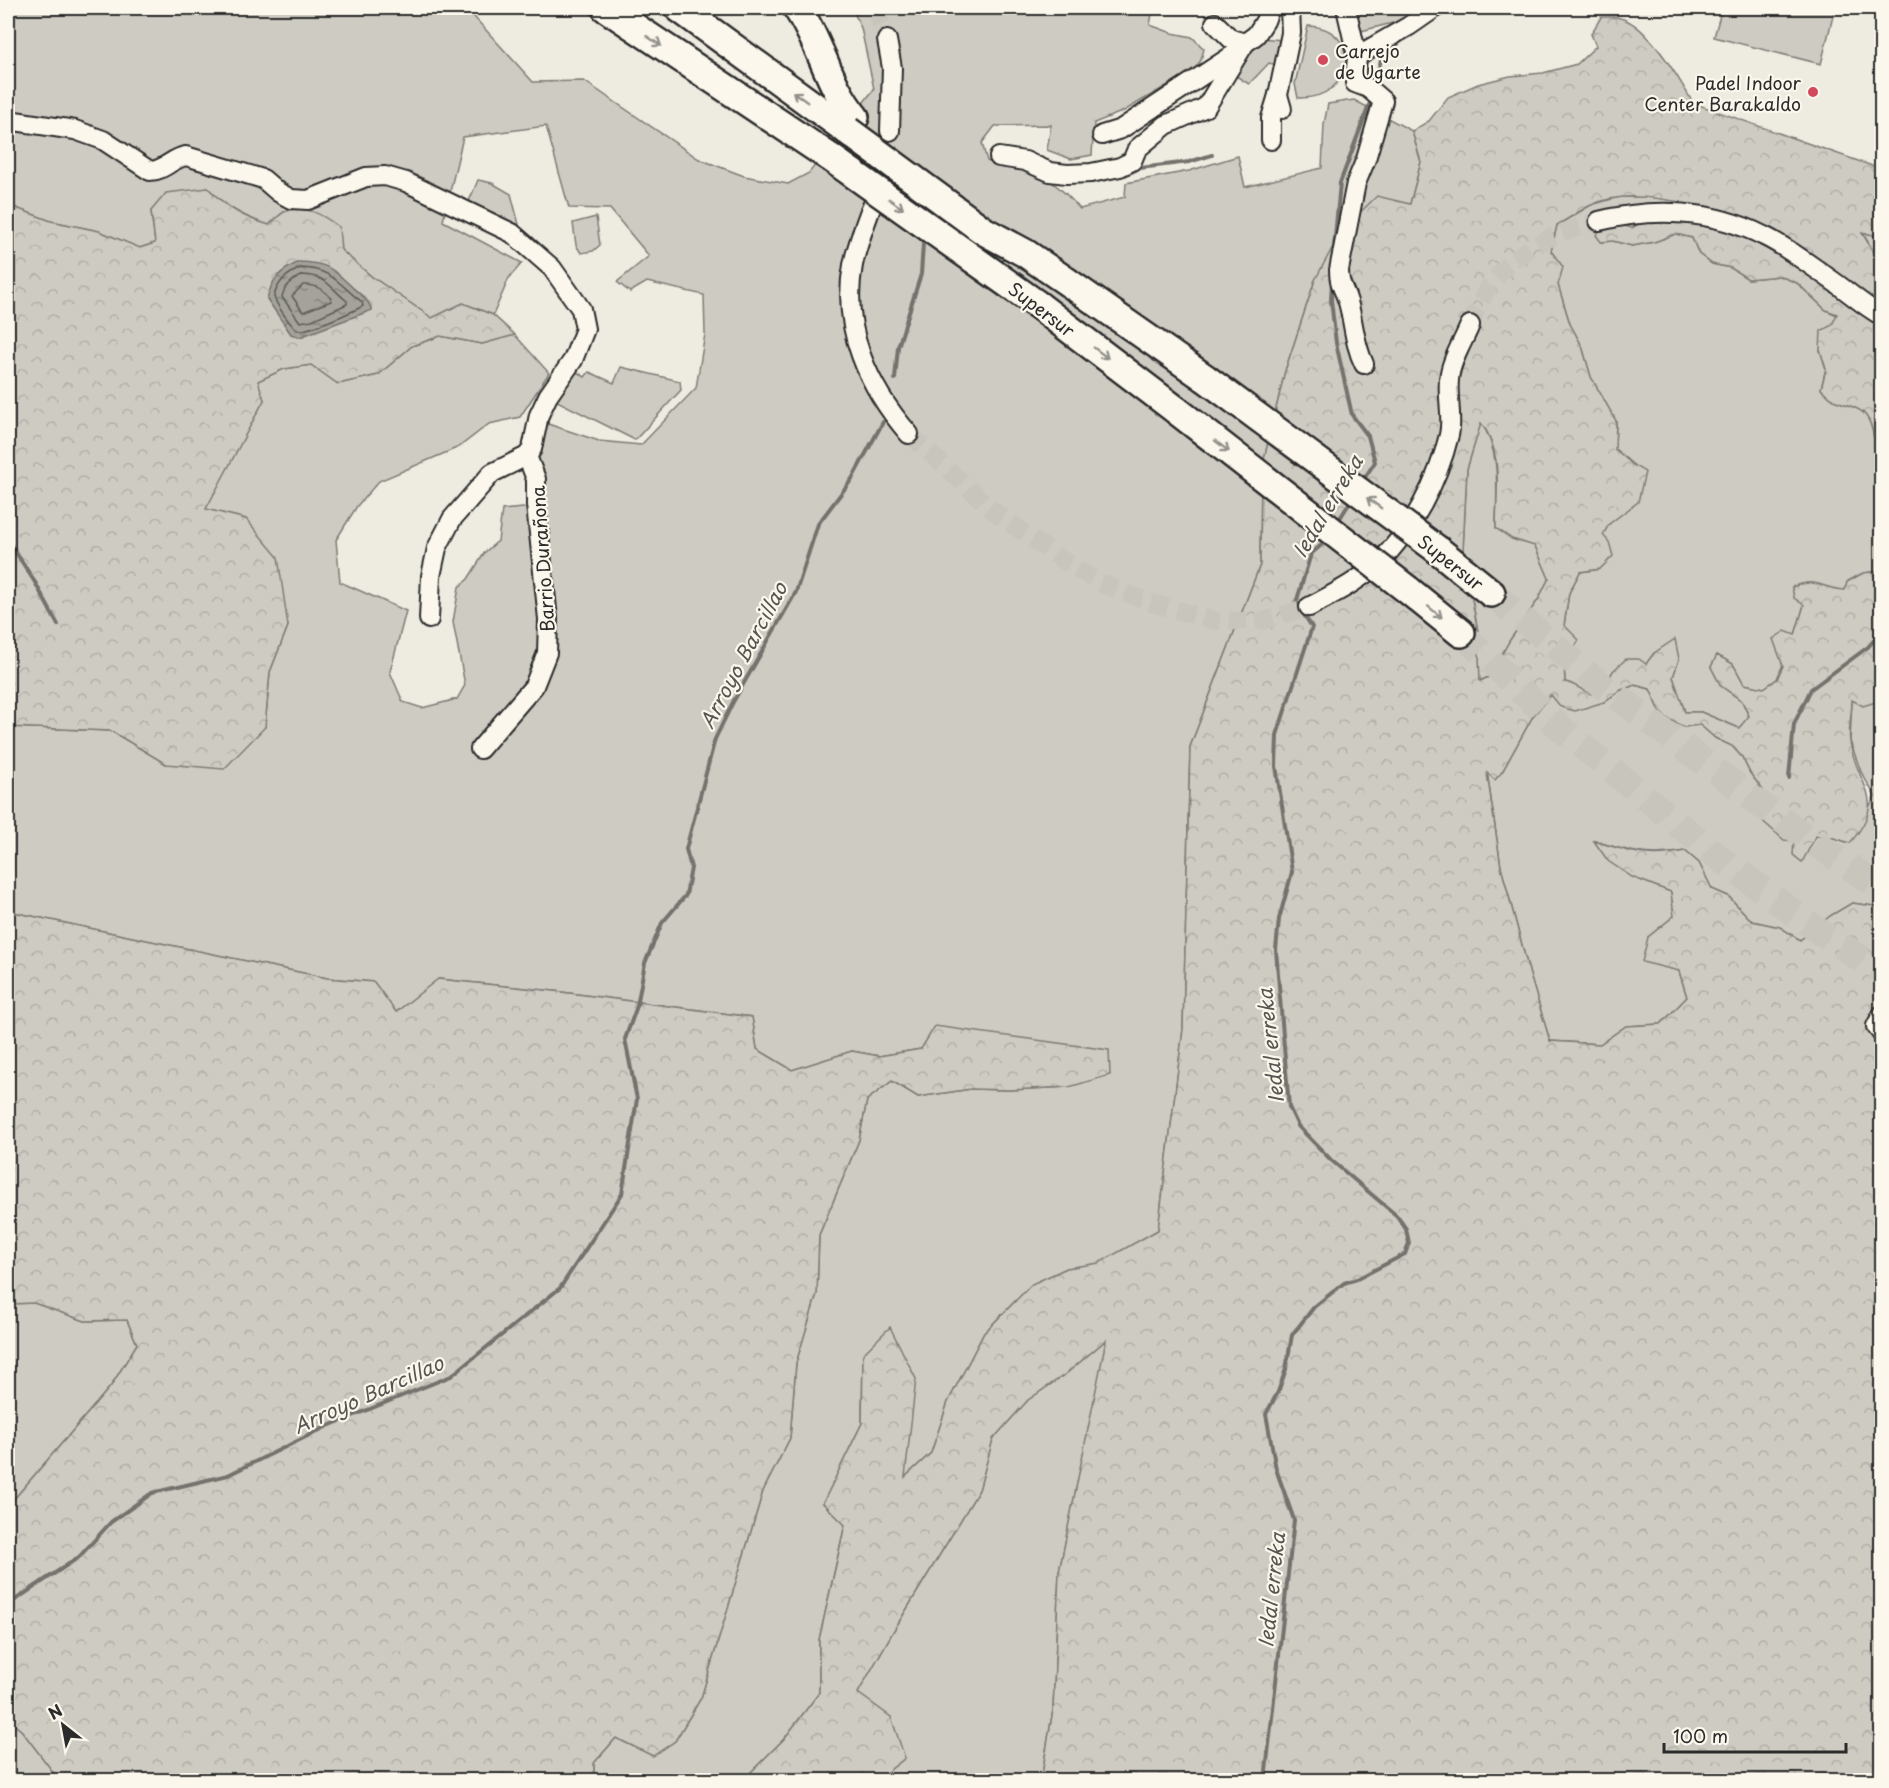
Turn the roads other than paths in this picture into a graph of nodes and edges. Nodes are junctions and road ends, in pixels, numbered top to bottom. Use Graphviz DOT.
graph roads {
  1 [pos="606,8"];
  2 [pos="680,8"];
  3 [pos="797,8"];
  4 [pos="1270,8"];
  5 [pos="1290,8"];
  6 [pos="1346,8"];
  7 [pos="1435,8"];
  8 [pos="1215,23"];
  9 [pos="887,40"];
  10 [pos="1242,47"];
  11 [pos="1358,56"];
  12 [pos="8,120"];
  13 [pos="851,124"];
  14 [pos="890,131"];
  15 [pos="1102,135"];
  16 [pos="1271,140"];
  17 [pos="999,158"];
  18 [pos="871,208"];
  19 [pos="1599,221"];
  20 [pos="1881,316"];
  21 [pos="1470,325"];
  22 [pos="1364,363"];
  23 [pos="909,434"];
  24 [pos="527,456"];
  25 [pos="1491,593"];
  26 [pos="1309,607"];
  27 [pos="429,619"];
  28 [pos="1461,633"];
  29 [pos="480,749"];
  30 [pos="1881,1015"];
  31 [pos="1881,1034"];
  1 -- 28 [label="highway, Supersur, one-way, bridge"];
  13 -- 2 [label="highway, one-way"];
  3 -- 13 [label="highway"];
  4 -- 10 [label="street"];
  5 -- 16 [label="street"];
  6 -- 11 [label="street"];
  7 -- 11 [label="street"];
  8 -- 10 [label="street"];
  9 -- 14 [label="street"];
  10 -- 15 [label="street"];
  10 -- 17 [label="street"];
  11 -- 22 [label="street"];
  12 -- 24 [label="street"];
  25 -- 13 [label="highway, Supersur, one-way, bridge"];
  18 -- 23 [label="street"];
  19 -- 20 [label="street"];
  21 -- 26 [label="street"];
  24 -- 27 [label="street, Barrio Durañona"];
  24 -- 29 [label="street, Barrio Durañona"];
  30 -- 31 [label="street"];
}
